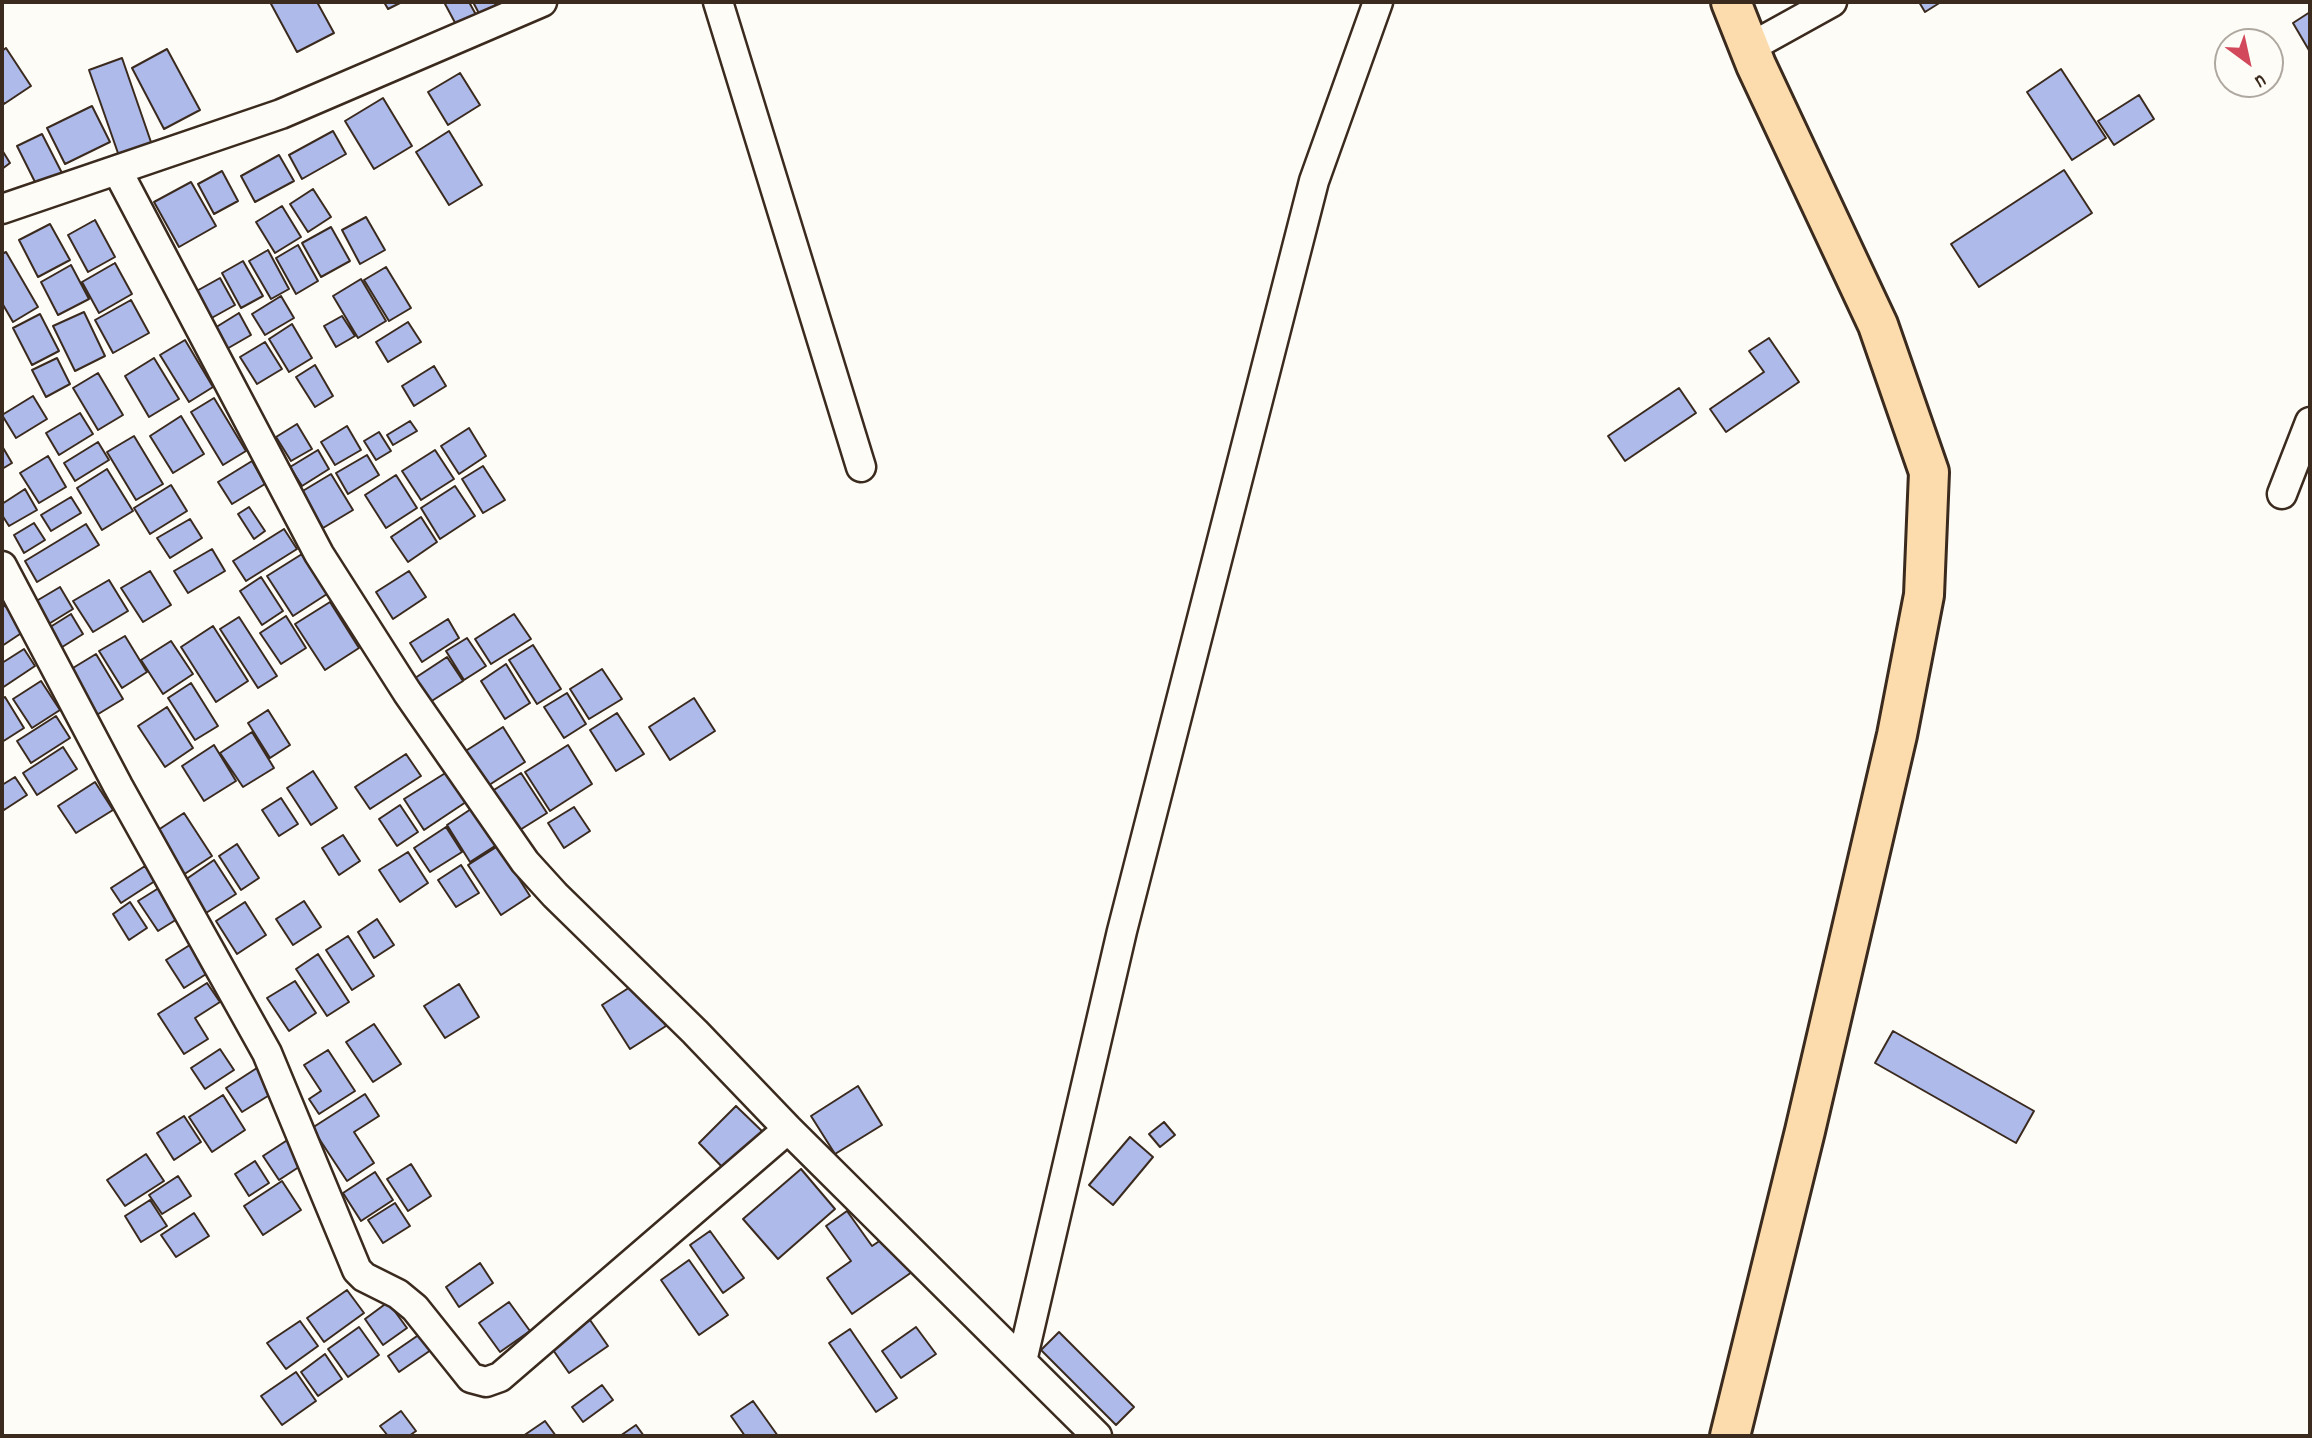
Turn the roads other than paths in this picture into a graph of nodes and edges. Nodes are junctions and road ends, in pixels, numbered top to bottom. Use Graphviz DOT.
graph roads {
  1 [pos="718,2"];
  2 [pos="1378,2"];
  3 [pos="1731,2"];
  4 [pos="1832,2"];
  5 [pos="530,4"];
  6 [pos="1749,48"];
  7 [pos="117,170"];
  8 [pos="2,209"];
  9 [pos="2310,422"];
  10 [pos="861,467"];
  11 [pos="2282,494"];
  12 [pos="2,566"];
  13 [pos="788,1129"];
  14 [pos="1022,1361"];
  15 [pos="1097,1436"];
  16 [pos="1730,1436"];
  1 -- 10 [label="street"];
  2 -- 14 [label="street"];
  3 -- 6 [label="highway"];
  4 -- 6 [label="street"];
  5 -- 7 [label="street"];
  6 -- 16 [label="highway"];
  7 -- 8 [label="street"];
  7 -- 13 [label="street"];
  9 -- 11 [label="street"];
  12 -- 13 [label="street"];
  13 -- 14 [label="street"];
  14 -- 15 [label="street"];
}
